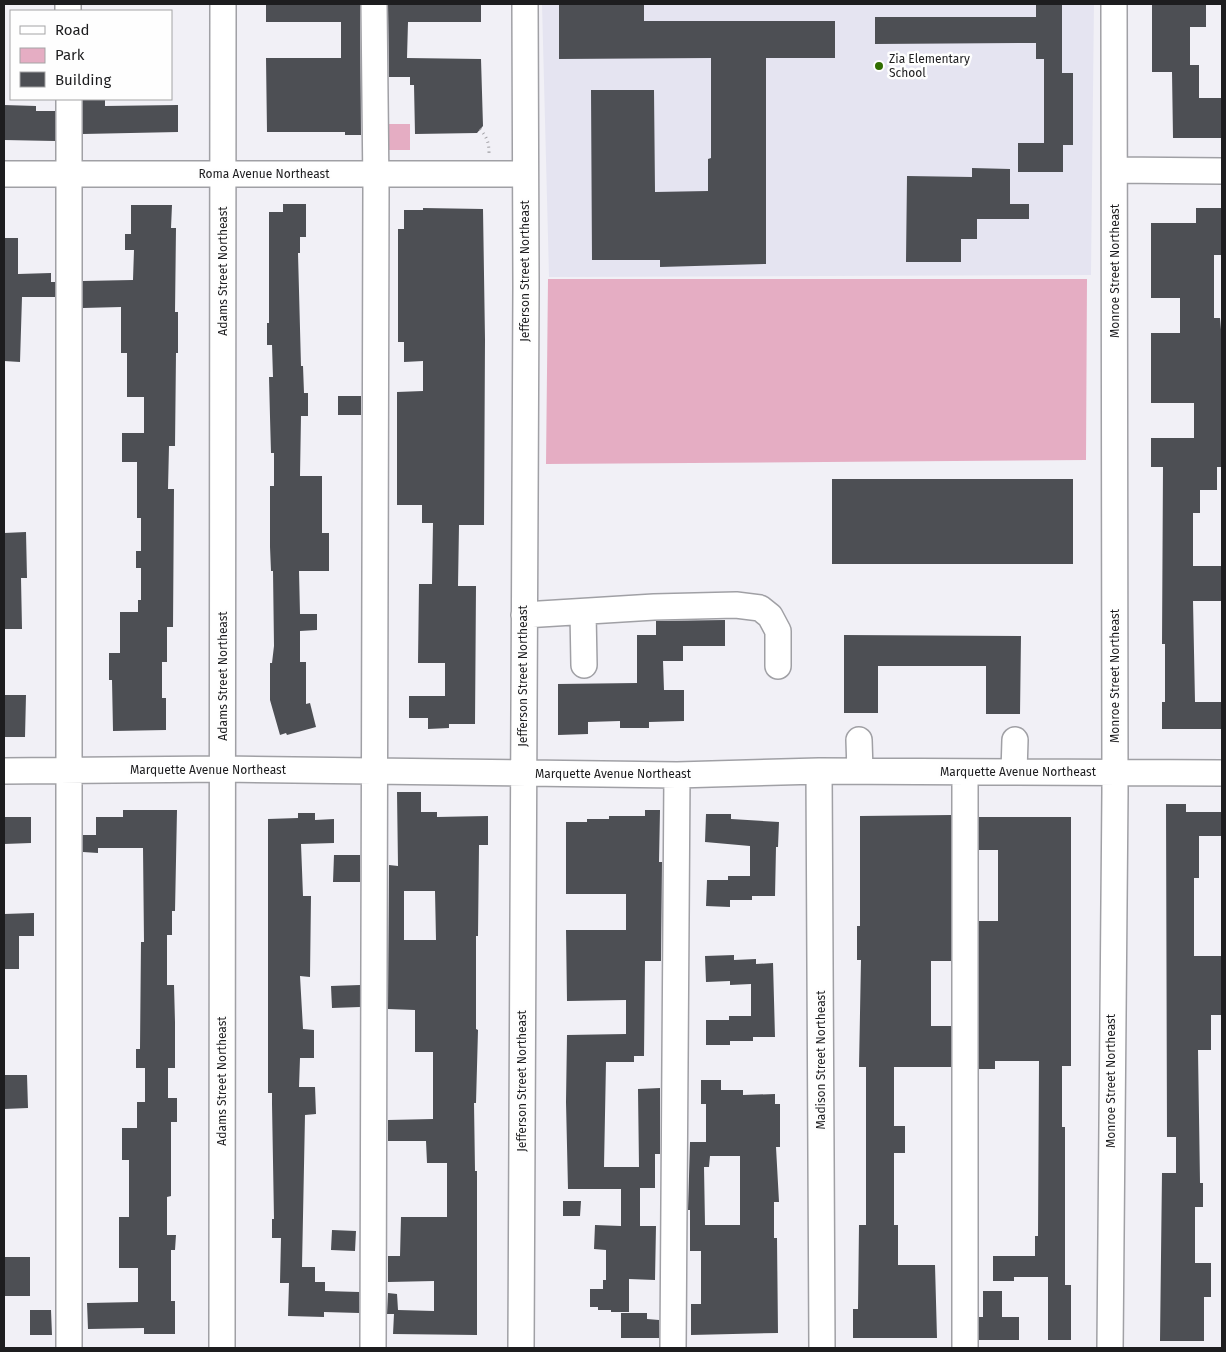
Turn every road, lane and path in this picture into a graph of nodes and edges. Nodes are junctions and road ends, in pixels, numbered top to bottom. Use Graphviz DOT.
graph roads {
  1 [pos="223,4"];
  2 [pos="374,4"];
  3 [pos="525,4"];
  4 [pos="1114,4"];
  5 [pos="69,100"];
  6 [pos="480,130"];
  7 [pos="489,159"];
  8 [pos="1115,170"];
  9 [pos="1222,171"];
  10 [pos="4,174"];
  11 [pos="69,174"];
  12 [pos="223,174"];
  13 [pos="376,174"];
  14 [pos="524,174"];
  15 [pos="584,612"];
  16 [pos="524,615"];
  17 [pos="584,665"];
  18 [pos="778,666"];
  19 [pos="859,740"];
  20 [pos="1015,740"];
  21 [pos="223,769"];
  22 [pos="70,770"];
  23 [pos="4,771"];
  24 [pos="373,771"];
  25 [pos="820,772"];
  26 [pos="860,772"];
  27 [pos="965,772"];
  28 [pos="1014,772"];
  29 [pos="522,773"];
  30 [pos="1115,773"];
  31 [pos="1222,773"];
  32 [pos="677,775"];
  33 [pos="69,1348"];
  34 [pos="222,1348"];
  35 [pos="373,1348"];
  36 [pos="521,1348"];
  37 [pos="673,1348"];
  38 [pos="822,1348"];
  39 [pos="965,1348"];
  40 [pos="1110,1348"];
  1 -- 12 [label="street, Adams Street Northeast"];
  2 -- 13 [label="street"];
  3 -- 14 [label="street, Jefferson Street Northeast"];
  4 -- 8 [label="street, Monroe Street Northeast"];
  5 -- 11 [label="street"];
  6 -- 7 [label="path"];
  8 -- 9 [label="street"];
  8 -- 30 [label="street, Monroe Street Northeast"];
  10 -- 11 [label="street, Roma Avenue Northeast"];
  11 -- 12 [label="street, Roma Avenue Northeast"];
  11 -- 22 [label="street"];
  12 -- 13 [label="street, Roma Avenue Northeast"];
  12 -- 21 [label="street, Adams Street Northeast"];
  13 -- 14 [label="street, Roma Avenue Northeast"];
  13 -- 24 [label="street"];
  14 -- 16 [label="street, Jefferson Street Northeast"];
  15 -- 16 [label="street"];
  15 -- 17 [label="street"];
  15 -- 18 [label="street"];
  16 -- 29 [label="street, Jefferson Street Northeast"];
  19 -- 26 [label="street"];
  20 -- 28 [label="street"];
  21 -- 22 [label="street, Marquette Avenue Northeast"];
  21 -- 24 [label="street, Marquette Avenue Northeast"];
  21 -- 34 [label="street, Adams Street Northeast"];
  22 -- 23 [label="street, Marquette Avenue Northeast"];
  22 -- 33 [label="street"];
  24 -- 29 [label="street, Marquette Avenue Northeast"];
  24 -- 35 [label="street"];
  25 -- 26 [label="street, Marquette Avenue Northeast"];
  25 -- 32 [label="street, Marquette Avenue Northeast"];
  25 -- 38 [label="street, Madison Street Northeast"];
  26 -- 27 [label="street, Marquette Avenue Northeast"];
  27 -- 28 [label="street, Marquette Avenue Northeast"];
  27 -- 39 [label="street"];
  28 -- 30 [label="street, Marquette Avenue Northeast"];
  29 -- 32 [label="street, Marquette Avenue Northeast"];
  29 -- 36 [label="street, Jefferson Street Northeast"];
  30 -- 31 [label="street, Marquette Avenue Northeast"];
  30 -- 40 [label="street, Monroe Street Northeast"];
  32 -- 37 [label="street"];
}
